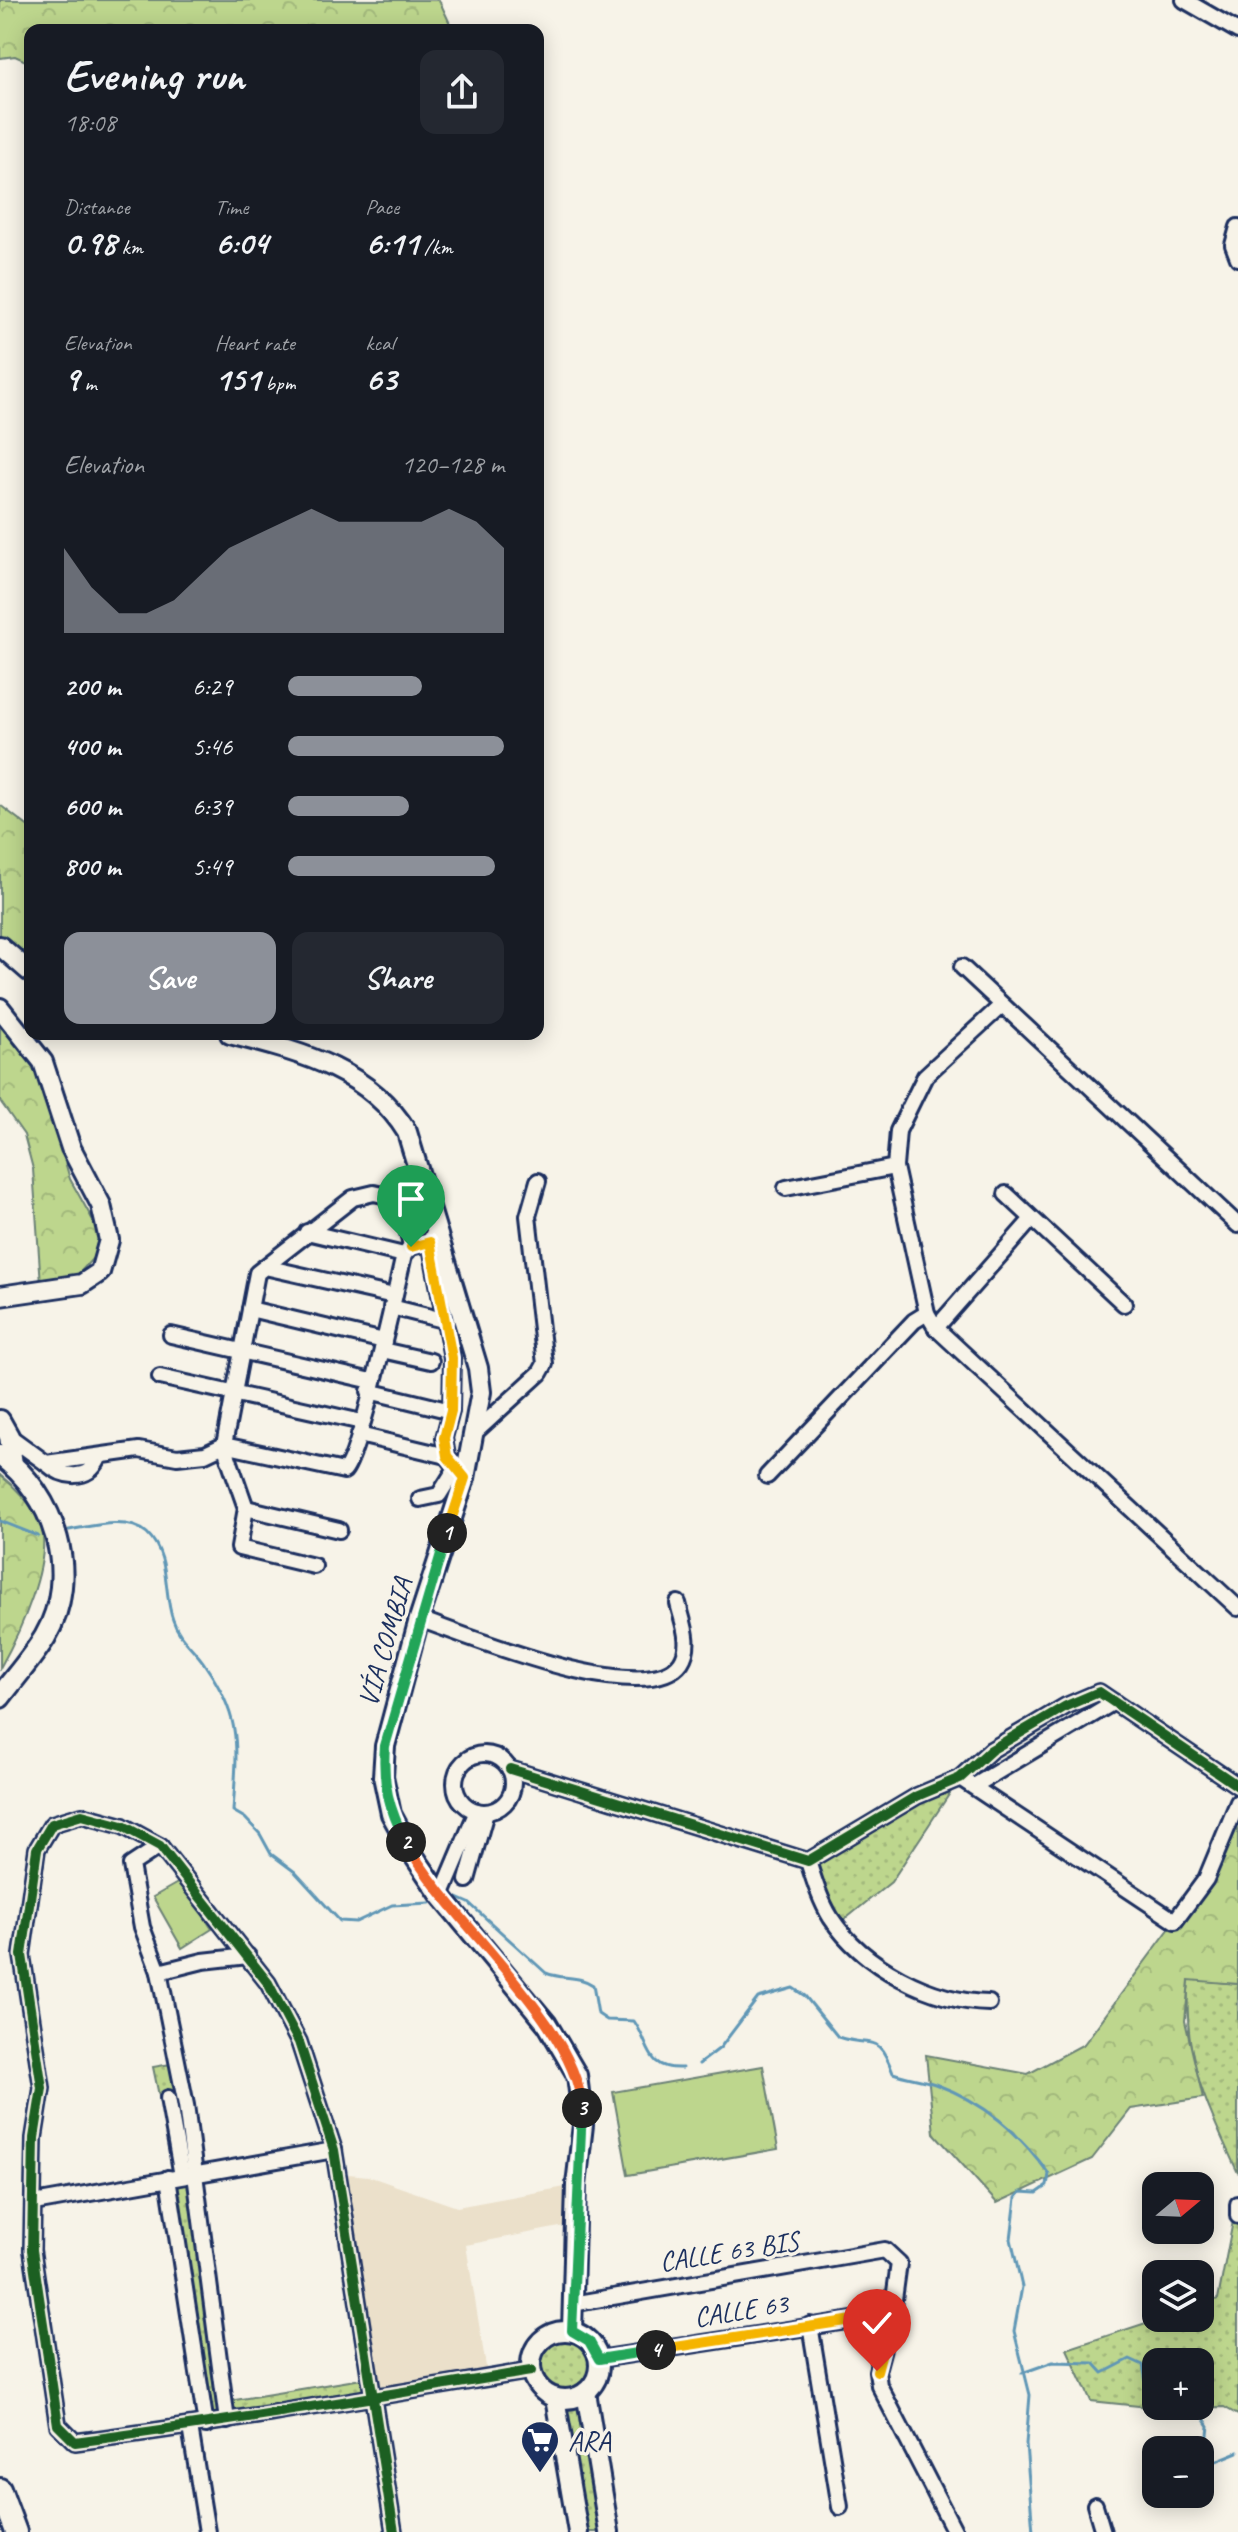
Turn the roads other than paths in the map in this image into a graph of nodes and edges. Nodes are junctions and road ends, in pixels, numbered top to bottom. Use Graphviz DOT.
graph roads {
  1 [pos="1184,0"];
  2 [pos="1238,31"];
  3 [pos="1238,227"];
  4 [pos="1238,258"];
  5 [pos="0,946"];
  6 [pos="24,967"];
  7 [pos="962,967"];
  8 [pos="1002,1005"];
  9 [pos="0,1008"];
  10 [pos="24,1038"];
  11 [pos="25,1040"];
  12 [pos="252,1040"];
  13 [pos="895,1167"];
  14 [pos="538,1181"];
  15 [pos="786,1188"];
  16 [pos="1006,1194"];
  17 [pos="1031,1220"];
  18 [pos="1238,1225"];
  19 [pos="307,1232"];
  20 [pos="433,1234"];
  21 [pos="408,1251"];
  22 [pos="265,1267"];
  23 [pos="0,1296"];
  24 [pos="392,1301"];
  25 [pos="1124,1304"];
  26 [pos="250,1309"];
  27 [pos="927,1313"];
  28 [pos="447,1321"];
  29 [pos="936,1328"];
  30 [pos="171,1335"];
  31 [pos="383,1346"];
  32 [pos="242,1351"];
  33 [pos="431,1361"];
  34 [pos="160,1377"];
  35 [pos="371,1386"];
  36 [pos="234,1394"];
  37 [pos="451,1411"];
  38 [pos="361,1428"];
  39 [pos="472,1435"];
  40 [pos="6,1444"];
  41 [pos="224,1445"];
  42 [pos="456,1467"];
  43 [pos="767,1476"];
  44 [pos="420,1499"];
  45 [pos="246,1508"];
  46 [pos="339,1530"];
  47 [pos="314,1566"];
  48 [pos="1235,1600"];
  49 [pos="678,1603"];
  50 [pos="419,1619"];
  51 [pos="0,1697"];
  52 [pos="1114,1702"];
  53 [pos="510,1769"];
  54 [pos="960,1778"];
  55 [pos="974,1786"];
  56 [pos="1238,1786"];
  57 [pos="1238,1802"];
  58 [pos="482,1812"];
  59 [pos="160,1846"];
  60 [pos="808,1861"];
  61 [pos="467,1880"];
  62 [pos="441,1896"];
  63 [pos="248,1956"];
  64 [pos="159,1972"];
  65 [pos="989,2003"];
  66 [pos="168,2098"];
  67 [pos="334,2150"];
  68 [pos="181,2176"];
  69 [pos="34,2203"];
  70 [pos="1238,2204"];
  71 [pos="1238,2216"];
  72 [pos="572,2304"];
  73 [pos="892,2314"];
  74 [pos="810,2325"];
  75 [pos="572,2331"];
  76 [pos="599,2359"];
  77 [pos="531,2371"];
  78 [pos="586,2392"];
  79 [pos="372,2398"];
  80 [pos="555,2398"];
  81 [pos="227,2421"];
  82 [pos="206,2425"];
  83 [pos="190,2427"];
  84 [pos="0,2489"];
  85 [pos="1095,2505"];
  86 [pos="840,2507"];
  87 [pos="16,2532"];
  88 [pos="207,2532"];
  89 [pos="394,2532"];
  90 [pos="578,2532"];
  91 [pos="609,2532"];
  92 [pos="955,2532"];
  93 [pos="1103,2532"];
  1 -- 2 [label="street"];
  3 -- 4 [label="street"];
  5 -- 6 [label="main road"];
  7 -- 8 [label="street"];
  8 -- 13 [label="street"];
  8 -- 18 [label="street"];
  9 -- 10 [label="main road"];
  11 -- 23 [label="main road"];
  12 -- 20 [label="main road, VÍA COMBIA"];
  13 -- 15 [label="street"];
  13 -- 27 [label="street"];
  14 -- 39 [label="street"];
  16 -- 17 [label="street"];
  17 -- 25 [label="street"];
  17 -- 29 [label="street"];
  19 -- 21 [label="street"];
  19 -- 21 [label="street"];
  19 -- 22 [label="street"];
  20 -- 21 [label="street"];
  20 -- 28 [label="street"];
  20 -- 39 [label="main road, VÍA COMBIA"];
  21 -- 24 [label="street"];
  22 -- 24 [label="street"];
  22 -- 26 [label="street"];
  24 -- 28 [label="street"];
  24 -- 31 [label="street"];
  26 -- 31 [label="street"];
  26 -- 32 [label="street"];
  27 -- 29 [label="street"];
  27 -- 43 [label="street"];
  28 -- 37 [label="street"];
  29 -- 48 [label="street"];
  30 -- 32 [label="street"];
  31 -- 33 [label="street"];
  31 -- 35 [label="street"];
  32 -- 35 [label="street"];
  32 -- 36 [label="street"];
  34 -- 36 [label="street"];
  35 -- 37 [label="street"];
  35 -- 38 [label="street"];
  36 -- 38 [label="street"];
  36 -- 41 [label="street"];
  37 -- 42 [label="street"];
  38 -- 41 [label="street"];
  38 -- 42 [label="street"];
  39 -- 42 [label="main road, VÍA COMBIA"];
  40 -- 41 [label="street"];
  40 -- 51 [label="highway"];
  41 -- 45 [label="street"];
  42 -- 44 [label="street"];
  42 -- 50 [label="main road, VÍA COMBIA"];
  45 -- 46 [label="street"];
  45 -- 47 [label="street"];
  49 -- 50 [label="street"];
  50 -- 62 [label="main road, VÍA COMBIA"];
  52 -- 54 [label="street"];
  52 -- 55 [label="street"];
  52 -- 56 [label="street"];
  53 -- 58 [label="street"];
  53 -- 58 [label="street"];
  53 -- 60 [label="street"];
  54 -- 55 [label="street"];
  54 -- 60 [label="street"];
  55 -- 57 [label="street"];
  58 -- 61 [label="street"];
  58 -- 62 [label="street"];
  59 -- 63 [label="street"];
  59 -- 64 [label="street"];
  59 -- 69 [label="street"];
  60 -- 65 [label="street"];
  62 -- 72 [label="main road, VÍA COMBIA"];
  63 -- 64 [label="street"];
  63 -- 67 [label="street"];
  64 -- 68 [label="street"];
  66 -- 68 [label="street"];
  67 -- 68 [label="street"];
  67 -- 79 [label="street"];
  68 -- 69 [label="street"];
  68 -- 81 [label="street"];
  68 -- 82 [label="street"];
  69 -- 83 [label="street"];
  70 -- 71 [label="street"];
  72 -- 73 [label="street, CALLE 63 BIS"];
  72 -- 75 [label="main road, VÍA COMBIA"];
  73 -- 74 [label="street, CALLE 63"];
  73 -- 92 [label="street"];
  74 -- 76 [label="street, CALLE 63"];
  74 -- 86 [label="street"];
  75 -- 76 [label="main road"];
  75 -- 77 [label="main road"];
  76 -- 78 [label="main road"];
  77 -- 79 [label="street"];
  77 -- 80 [label="main road"];
  78 -- 80 [label="main road"];
  78 -- 91 [label="main road"];
  79 -- 81 [label="street"];
  79 -- 89 [label="street"];
  80 -- 90 [label="main road"];
  81 -- 82 [label="street"];
  82 -- 83 [label="street"];
  83 -- 88 [label="street"];
  84 -- 87 [label="highway"];
  85 -- 93 [label="street"];
}
